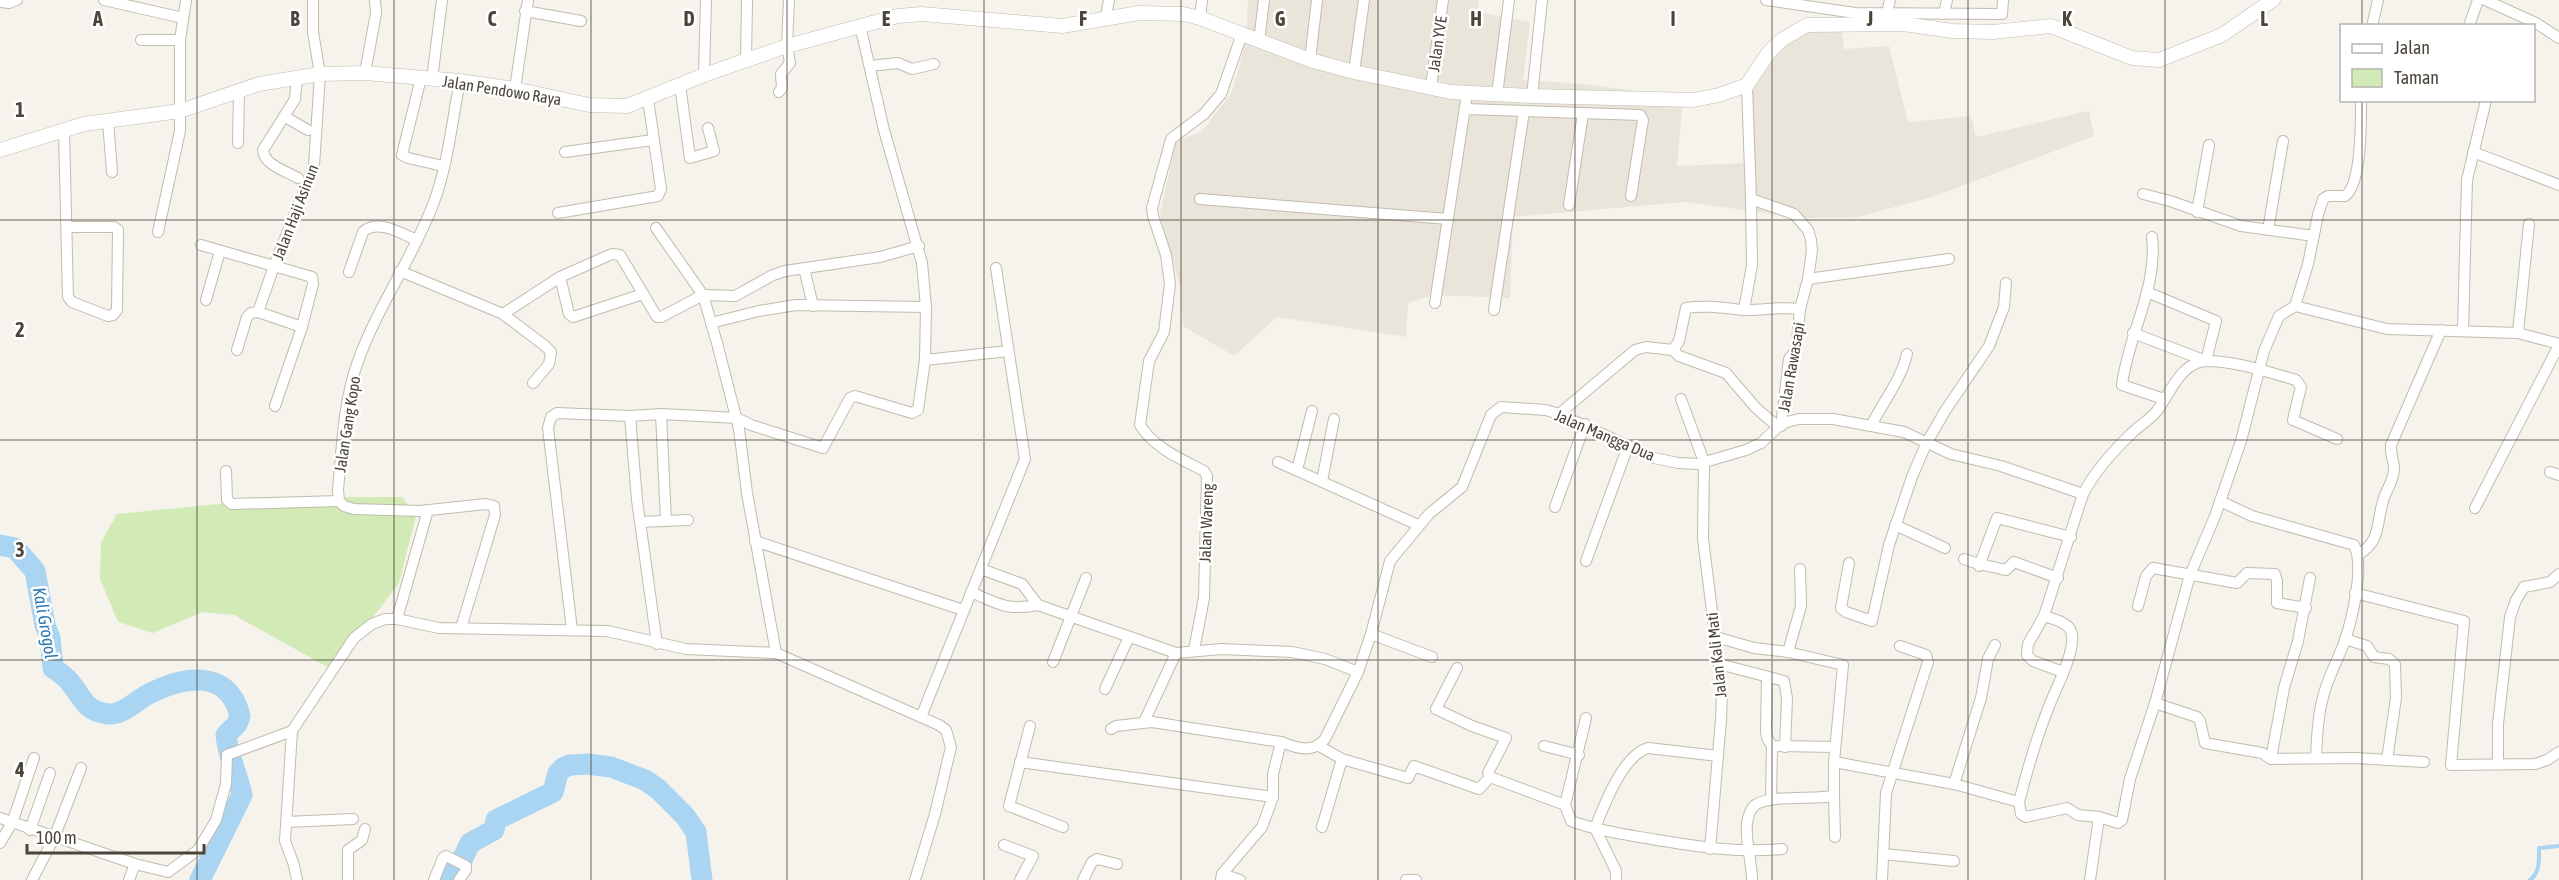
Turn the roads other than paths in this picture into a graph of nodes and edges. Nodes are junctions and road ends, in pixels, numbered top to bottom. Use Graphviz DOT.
graph roads {
  1 [pos="17,0"];
  2 [pos="104,0"];
  3 [pos="186,0"];
  4 [pos="313,0"];
  5 [pos="375,0"];
  6 [pos="442,0"];
  7 [pos="706,0"];
  8 [pos="747,0"];
  9 [pos="789,0"];
  10 [pos="1109,0"];
  11 [pos="1202,0"];
  12 [pos="1264,0"];
  13 [pos="1317,0"];
  14 [pos="1364,0"];
  15 [pos="1443,0"];
  16 [pos="1509,0"];
  17 [pos="1542,0"];
  18 [pos="1766,0"];
  19 [pos="1773,0"];
  20 [pos="1890,0"];
  21 [pos="1947,0"];
  22 [pos="2003,0"];
  23 [pos="2273,0"];
  24 [pos="2378,0"];
  25 [pos="2478,0"];
  26 [pos="2486,0"];
  27 [pos="0,2"];
  28 [pos="527,5"];
  29 [pos="1830,5"];
  30 [pos="2257,5"];
  31 [pos="1887,13"];
  32 [pos="1944,14"];
  33 [pos="2002,14"];
  34 [pos="183,18"];
  35 [pos="1200,18"];
  36 [pos="1105,20"];
  37 [pos="581,21"];
  38 [pos="2372,24"];
  39 [pos="2470,24"];
  40 [pos="860,25"];
  41 [pos="2017,29"];
  42 [pos="1242,34"];
  43 [pos="2559,38"];
  44 [pos="141,40"];
  45 [pos="180,40"];
  46 [pos="1259,41"];
  47 [pos="788,46"];
  48 [pos="1310,60"];
  49 [pos="746,61"];
  50 [pos="933,64"];
  51 [pos="870,66"];
  52 [pos="1354,72"];
  53 [pos="365,73"];
  54 [pos="321,74"];
  55 [pos="704,75"];
  56 [pos="297,78"];
  57 [pos="426,79"];
  58 [pos="460,81"];
  59 [pos="680,85"];
  60 [pos="1747,85"];
  61 [pos="1431,87"];
  62 [pos="515,89"];
  63 [pos="239,92"];
  64 [pos="779,92"];
  65 [pos="1467,94"];
  66 [pos="1497,95"];
  67 [pos="1532,96"];
  68 [pos="648,99"];
  69 [pos="2361,102"];
  70 [pos="2486,102"];
  71 [pos="1465,109"];
  72 [pos="180,111"];
  73 [pos="1524,111"];
  74 [pos="1582,114"];
  75 [pos="285,117"];
  76 [pos="108,120"];
  77 [pos="708,128"];
  78 [pos="64,130"];
  79 [pos="308,130"];
  80 [pos="653,140"];
  81 [pos="2283,141"];
  82 [pos="238,143"];
  83 [pos="2209,145"];
  84 [pos="0,150"];
  85 [pos="565,152"];
  86 [pos="2473,152"];
  87 [pos="443,166"];
  88 [pos="111,172"];
  89 [pos="298,178"];
  90 [pos="2559,185"];
  91 [pos="2143,195"];
  92 [pos="1631,196"];
  93 [pos="1751,199"];
  94 [pos="1200,200"];
  95 [pos="1569,205"];
  96 [pos="2197,212"];
  97 [pos="558,213"];
  98 [pos="1448,219"];
  99 [pos="2529,224"];
  100 [pos="68,227"];
  101 [pos="656,228"];
  102 [pos="2268,230"];
  103 [pos="158,232"];
  104 [pos="2314,236"];
  105 [pos="2152,237"];
  106 [pos="417,240"];
  107 [pos="201,245"];
  108 [pos="918,246"];
  109 [pos="220,252"];
  110 [pos="1949,259"];
  111 [pos="274,266"];
  112 [pos="804,268"];
  113 [pos="996,268"];
  114 [pos="400,271"];
  115 [pos="349,272"];
  116 [pos="560,277"];
  117 [pos="1808,279"];
  118 [pos="2006,283"];
  119 [pos="2147,292"];
  120 [pos="643,294"];
  121 [pos="703,295"];
  122 [pos="206,300"];
  123 [pos="1435,303"];
  124 [pos="813,306"];
  125 [pos="2295,306"];
  126 [pos="926,307"];
  127 [pos="1800,309"];
  128 [pos="1494,310"];
  129 [pos="1744,310"];
  130 [pos="258,312"];
  131 [pos="502,314"];
  132 [pos="711,323"];
  133 [pos="302,327"];
  134 [pos="2441,330"];
  135 [pos="2463,330"];
  136 [pos="2133,333"];
  137 [pos="2518,333"];
  138 [pos="2559,344"];
  139 [pos="237,350"];
  140 [pos="1673,350"];
  141 [pos="1008,351"];
  142 [pos="1907,354"];
  143 [pos="926,360"];
  144 [pos="2206,361"];
  145 [pos="2259,370"];
  146 [pos="533,383"];
  147 [pos="1680,399"];
  148 [pos="2164,399"];
  149 [pos="275,406"];
  150 [pos="1312,411"];
  151 [pos="661,414"];
  152 [pos="1559,414"];
  153 [pos="630,416"];
  154 [pos="737,418"];
  155 [pos="1334,419"];
  156 [pos="1585,424"];
  157 [pos="1780,426"];
  158 [pos="1871,426"];
  159 [pos="2337,439"];
  160 [pos="1926,444"];
  161 [pos="1628,446"];
  162 [pos="1278,462"];
  163 [pos="1704,462"];
  164 [pos="1297,470"];
  165 [pos="226,471"];
  166 [pos="1322,481"];
  167 [pos="2083,494"];
  168 [pos="339,501"];
  169 [pos="2220,501"];
  170 [pos="1555,507"];
  171 [pos="2475,508"];
  172 [pos="428,510"];
  173 [pos="688,520"];
  174 [pos="666,521"];
  175 [pos="640,522"];
  176 [pos="1418,525"];
  177 [pos="1895,525"];
  178 [pos="2071,537"];
  179 [pos="755,541"];
  180 [pos="1945,548"];
  181 [pos="2358,555"];
  182 [pos="1964,559"];
  183 [pos="1586,561"];
  184 [pos="1849,563"];
  185 [pos="1979,566"];
  186 [pos="981,569"];
  187 [pos="1800,569"];
  188 [pos="2559,574"];
  189 [pos="2190,575"];
  190 [pos="1086,578"];
  191 [pos="2058,578"];
  192 [pos="2310,578"];
  193 [pos="971,592"];
  194 [pos="2355,593"];
  195 [pos="1038,605"];
  196 [pos="2138,606"];
  197 [pos="2306,608"];
  198 [pos="963,610"];
  199 [pos="1071,616"];
  200 [pos="2044,616"];
  201 [pos="397,619"];
  202 [pos="461,628"];
  203 [pos="572,630"];
  204 [pos="1371,634"];
  205 [pos="1129,637"];
  206 [pos="1716,637"];
  207 [pos="2345,639"];
  208 [pos="657,644"];
  209 [pos="1995,645"];
  210 [pos="1900,646"];
  211 [pos="1194,650"];
  212 [pos="1788,651"];
  213 [pos="776,653"];
  214 [pos="1176,653"];
  215 [pos="1432,657"];
  216 [pos="1053,662"];
  217 [pos="1719,664"];
  218 [pos="1456,668"];
  219 [pos="1358,672"];
  220 [pos="2063,672"];
  221 [pos="1767,677"];
  222 [pos="1105,689"];
  223 [pos="2155,703"];
  224 [pos="921,717"];
  225 [pos="1586,718"];
  226 [pos="1144,722"];
  227 [pos="1030,726"];
  228 [pos="1112,729"];
  229 [pos="292,731"];
  230 [pos="1281,742"];
  231 [pos="1319,746"];
  232 [pos="1544,746"];
  233 [pos="1772,746"];
  234 [pos="1785,747"];
  235 [pos="1835,747"];
  236 [pos="2559,752"];
  237 [pos="1579,755"];
  238 [pos="1718,756"];
  239 [pos="34,758"];
  240 [pos="2316,758"];
  241 [pos="1342,759"];
  242 [pos="2271,759"];
  243 [pos="2387,760"];
  244 [pos="1020,762"];
  245 [pos="1834,762"];
  246 [pos="2424,762"];
  247 [pos="2498,764"];
  248 [pos="81,768"];
  249 [pos="50,773"];
  250 [pos="1890,774"];
  251 [pos="1490,777"];
  252 [pos="1954,784"];
  253 [pos="1833,796"];
  254 [pos="1273,797"];
  255 [pos="1771,800"];
  256 [pos="2019,802"];
  257 [pos="1565,805"];
  258 [pos="2099,817"];
  259 [pos="0,818"];
  260 [pos="353,819"];
  261 [pos="286,822"];
  262 [pos="12,823"];
  263 [pos="1063,827"];
  264 [pos="1322,827"];
  265 [pos="1596,828"];
  266 [pos="365,829"];
  267 [pos="30,830"];
  268 [pos="1834,837"];
  269 [pos="54,838"];
  270 [pos="0,843"];
  271 [pos="1004,845"];
  272 [pos="1710,849"];
  273 [pos="1782,849"];
  274 [pos="1750,852"];
  275 [pos="1882,854"];
  276 [pos="1954,861"];
  277 [pos="135,864"];
  278 [pos="1117,864"];
  279 [pos="1222,877"];
  280 [pos="32,880"];
  281 [pos="129,880"];
  282 [pos="297,880"];
  283 [pos="348,880"];
  284 [pos="434,880"];
  285 [pos="459,880"];
  286 [pos="915,880"];
  287 [pos="1020,880"];
  288 [pos="1083,880"];
  289 [pos="1240,880"];
  290 [pos="1406,880"];
  291 [pos="1416,880"];
  292 [pos="1616,880"];
  293 [pos="1752,880"];
  294 [pos="1882,880"];
  295 [pos="2091,880"];
  1 -- 27 [label="street"];
  2 -- 34 [label="street"];
  3 -- 34 [label="street"];
  4 -- 54 [label="street, Jalan Haji Asinun"];
  5 -- 53 [label="street"];
  6 -- 57 [label="street"];
  7 -- 55 [label="street"];
  8 -- 49 [label="street"];
  9 -- 47 [label="street"];
  10 -- 36 [label="street"];
  11 -- 35 [label="street"];
  12 -- 46 [label="street"];
  13 -- 48 [label="street"];
  14 -- 52 [label="street"];
  15 -- 61 [label="street, Jalan YVE"];
  16 -- 66 [label="street"];
  17 -- 67 [label="street"];
  18 -- 19 [label="street"];
  19 -- 29 [label="street"];
  20 -- 31 [label="street"];
  21 -- 32 [label="street"];
  22 -- 33 [label="street"];
  23 -- 30 [label="street"];
  24 -- 38 [label="street"];
  25 -- 39 [label="street"];
  26 -- 43 [label="street"];
  28 -- 37 [label="street"];
  28 -- 62 [label="street"];
  29 -- 31 [label="street"];
  30 -- 41 [label="street"];
  31 -- 32 [label="street"];
  32 -- 33 [label="street"];
  33 -- 41 [label="street"];
  34 -- 45 [label="street"];
  35 -- 36 [label="street, Jalan Pendowo Raya"];
  35 -- 42 [label="street, Jalan Pendowo Raya"];
  36 -- 40 [label="street, Jalan Pendowo Raya"];
  40 -- 47 [label="street, Jalan Pendowo Raya"];
  40 -- 51 [label="street"];
  41 -- 60 [label="street"];
  42 -- 46 [label="street, Jalan Pendowo Raya"];
  42 -- 211 [label="street, Jalan Wareng"];
  44 -- 45 [label="street"];
  45 -- 72 [label="street"];
  46 -- 48 [label="street, Jalan Pendowo Raya"];
  47 -- 49 [label="street, Jalan Pendowo Raya"];
  47 -- 64 [label="street"];
  48 -- 52 [label="street, Jalan Pendowo Raya"];
  49 -- 55 [label="street, Jalan Pendowo Raya"];
  50 -- 51 [label="street"];
  51 -- 108 [label="street"];
  52 -- 61 [label="street, Jalan Pendowo Raya"];
  53 -- 54 [label="street, Jalan Pendowo Raya"];
  53 -- 57 [label="street, Jalan Pendowo Raya"];
  54 -- 56 [label="street, Jalan Pendowo Raya"];
  54 -- 111 [label="street, Jalan Haji Asinun"];
  55 -- 59 [label="street, Jalan Pendowo Raya"];
  56 -- 63 [label="street, Jalan Pendowo Raya"];
  56 -- 75 [label="street"];
  57 -- 58 [label="street, Jalan Pendowo Raya"];
  57 -- 87 [label="street"];
  58 -- 62 [label="street, Jalan Pendowo Raya"];
  58 -- 87 [label="street, Jalan Gang Kopo"];
  59 -- 68 [label="street, Jalan Pendowo Raya"];
  59 -- 77 [label="street"];
  60 -- 67 [label="street, Jalan Pendowo Raya"];
  60 -- 93 [label="street"];
  61 -- 65 [label="street, Jalan Pendowo Raya"];
  62 -- 68 [label="street, Jalan Pendowo Raya"];
  63 -- 72 [label="street, Jalan Pendowo Raya"];
  63 -- 82 [label="street"];
  65 -- 66 [label="street, Jalan Pendowo Raya"];
  65 -- 71 [label="street"];
  66 -- 67 [label="street, Jalan Pendowo Raya"];
  68 -- 80 [label="street"];
  69 -- 104 [label="street"];
  70 -- 86 [label="street"];
  71 -- 73 [label="street"];
  71 -- 98 [label="street"];
  72 -- 76 [label="street, Jalan Pendowo Raya"];
  72 -- 103 [label="street"];
  73 -- 74 [label="street"];
  73 -- 128 [label="street"];
  74 -- 92 [label="street"];
  74 -- 95 [label="street"];
  75 -- 79 [label="street"];
  75 -- 89 [label="street"];
  76 -- 78 [label="street, Jalan Pendowo Raya"];
  76 -- 88 [label="street"];
  78 -- 84 [label="street, Jalan Pendowo Raya"];
  78 -- 100 [label="street"];
  80 -- 85 [label="street"];
  80 -- 97 [label="street"];
  81 -- 102 [label="street"];
  83 -- 96 [label="street"];
  86 -- 90 [label="street"];
  86 -- 135 [label="street"];
  87 -- 106 [label="street, Jalan Gang Kopo"];
  91 -- 96 [label="street"];
  93 -- 117 [label="street, Jalan Rawasapi"];
  93 -- 129 [label="street"];
  94 -- 98 [label="street"];
  96 -- 102 [label="street"];
  98 -- 123 [label="street"];
  99 -- 137 [label="street"];
  100 -- 100 [label="street"];
  101 -- 121 [label="street"];
  102 -- 104 [label="street"];
  104 -- 125 [label="street"];
  105 -- 119 [label="street"];
  106 -- 114 [label="street, Jalan Gang Kopo"];
  106 -- 115 [label="street"];
  107 -- 109 [label="street"];
  108 -- 112 [label="street"];
  108 -- 126 [label="street"];
  109 -- 111 [label="street"];
  109 -- 122 [label="street"];
  110 -- 117 [label="street"];
  111 -- 130 [label="street, Jalan Haji Asinun"];
  111 -- 133 [label="street"];
  112 -- 121 [label="street"];
  112 -- 124 [label="street"];
  113 -- 141 [label="street"];
  114 -- 131 [label="street"];
  114 -- 168 [label="street, Jalan Gang Kopo"];
  116 -- 120 [label="street"];
  116 -- 120 [label="street"];
  116 -- 131 [label="street"];
  117 -- 127 [label="street, Jalan Rawasapi"];
  118 -- 160 [label="street"];
  119 -- 136 [label="street"];
  119 -- 144 [label="street"];
  120 -- 121 [label="street"];
  121 -- 132 [label="street"];
  124 -- 126 [label="street"];
  124 -- 132 [label="street"];
  125 -- 134 [label="street"];
  125 -- 145 [label="street"];
  126 -- 143 [label="street"];
  127 -- 129 [label="street"];
  127 -- 157 [label="street, Jalan Rawasapi"];
  129 -- 140 [label="street"];
  130 -- 133 [label="street"];
  130 -- 139 [label="street, Jalan Haji Asinun"];
  131 -- 146 [label="street"];
  132 -- 154 [label="street"];
  133 -- 149 [label="street"];
  134 -- 135 [label="street"];
  134 -- 181 [label="street"];
  135 -- 137 [label="street"];
  136 -- 144 [label="street"];
  136 -- 148 [label="street"];
  137 -- 138 [label="street"];
  138 -- 171 [label="street"];
  140 -- 152 [label="street"];
  140 -- 157 [label="street"];
  141 -- 143 [label="street"];
  141 -- 186 [label="street"];
  142 -- 158 [label="street"];
  143 -- 154 [label="street"];
  144 -- 145 [label="street"];
  144 -- 148 [label="street"];
  145 -- 159 [label="street"];
  145 -- 169 [label="street"];
  147 -- 163 [label="street"];
  148 -- 167 [label="street"];
  150 -- 164 [label="street"];
  151 -- 153 [label="street"];
  151 -- 154 [label="street"];
  151 -- 174 [label="street"];
  152 -- 156 [label="street, Jalan Mangga Dua"];
  152 -- 176 [label="street, Jalan Mangga Dua"];
  153 -- 175 [label="street"];
  153 -- 203 [label="street"];
  154 -- 179 [label="street"];
  155 -- 166 [label="street"];
  156 -- 161 [label="street, Jalan Mangga Dua"];
  156 -- 170 [label="street"];
  157 -- 158 [label="street, Jalan Mangga Dua"];
  157 -- 163 [label="street, Jalan Mangga Dua"];
  158 -- 160 [label="street, Jalan Mangga Dua"];
  160 -- 167 [label="street, Jalan Mangga Dua"];
  160 -- 177 [label="street"];
  161 -- 163 [label="street, Jalan Mangga Dua"];
  161 -- 183 [label="street"];
  162 -- 164 [label="street"];
  163 -- 206 [label="street, Jalan Kali Mati"];
  164 -- 166 [label="street"];
  165 -- 168 [label="street"];
  166 -- 176 [label="street"];
  167 -- 178 [label="street"];
  168 -- 172 [label="street"];
  169 -- 181 [label="street"];
  169 -- 189 [label="street"];
  172 -- 201 [label="street"];
  172 -- 202 [label="street"];
  173 -- 174 [label="street"];
  174 -- 175 [label="street"];
  175 -- 208 [label="street"];
  176 -- 204 [label="street, Jalan Mangga Dua"];
  177 -- 180 [label="street"];
  177 -- 184 [label="street"];
  178 -- 185 [label="street"];
  178 -- 191 [label="street"];
  179 -- 198 [label="street"];
  179 -- 213 [label="street"];
  181 -- 194 [label="street"];
  182 -- 185 [label="street"];
  185 -- 191 [label="street"];
  186 -- 193 [label="street"];
  186 -- 195 [label="street"];
  187 -- 212 [label="street"];
  188 -- 247 [label="street"];
  189 -- 196 [label="street"];
  189 -- 197 [label="street"];
  189 -- 223 [label="street"];
  190 -- 199 [label="street"];
  191 -- 200 [label="street"];
  192 -- 197 [label="street"];
  193 -- 195 [label="street"];
  193 -- 198 [label="street"];
  194 -- 207 [label="street"];
  194 -- 247 [label="street"];
  195 -- 199 [label="street"];
  197 -- 242 [label="street"];
  198 -- 224 [label="street"];
  199 -- 205 [label="street"];
  199 -- 216 [label="street"];
  200 -- 220 [label="street"];
  200 -- 220 [label="street"];
  201 -- 202 [label="street"];
  201 -- 229 [label="street"];
  202 -- 203 [label="street"];
  203 -- 208 [label="street"];
  204 -- 215 [label="street"];
  204 -- 219 [label="street, Jalan Mangga Dua"];
  205 -- 214 [label="street"];
  205 -- 222 [label="street"];
  206 -- 212 [label="street"];
  206 -- 217 [label="street, Jalan Kali Mati"];
  207 -- 240 [label="street"];
  207 -- 243 [label="street"];
  208 -- 213 [label="street"];
  209 -- 252 [label="street"];
  210 -- 250 [label="street"];
  211 -- 214 [label="street"];
  211 -- 219 [label="street"];
  212 -- 235 [label="street"];
  213 -- 224 [label="street"];
  214 -- 226 [label="street"];
  217 -- 221 [label="street"];
  217 -- 238 [label="street, Jalan Kali Mati"];
  218 -- 251 [label="street"];
  219 -- 231 [label="street, Jalan Mangga Dua"];
  220 -- 256 [label="street"];
  221 -- 233 [label="street"];
  221 -- 234 [label="street"];
  223 -- 242 [label="street"];
  223 -- 258 [label="street"];
  224 -- 286 [label="street"];
  225 -- 237 [label="street"];
  226 -- 228 [label="street"];
  226 -- 230 [label="street"];
  227 -- 244 [label="street"];
  229 -- 261 [label="street"];
  229 -- 277 [label="street"];
  230 -- 231 [label="street"];
  230 -- 254 [label="street"];
  231 -- 241 [label="street"];
  232 -- 237 [label="street"];
  233 -- 234 [label="street"];
  233 -- 255 [label="street"];
  234 -- 235 [label="street"];
  235 -- 245 [label="street"];
  236 -- 247 [label="street"];
  237 -- 257 [label="street"];
  238 -- 265 [label="street"];
  238 -- 272 [label="street, Jalan Kali Mati"];
  239 -- 262 [label="street"];
  240 -- 242 [label="street"];
  240 -- 243 [label="street"];
  241 -- 251 [label="street"];
  241 -- 264 [label="street"];
  243 -- 246 [label="street"];
  244 -- 254 [label="street"];
  244 -- 263 [label="street"];
  245 -- 250 [label="street"];
  245 -- 253 [label="street"];
  248 -- 269 [label="street"];
  249 -- 267 [label="street"];
  250 -- 252 [label="street"];
  250 -- 275 [label="street"];
  251 -- 257 [label="street"];
  252 -- 256 [label="street"];
  253 -- 255 [label="street"];
  253 -- 268 [label="street"];
  254 -- 279 [label="street"];
  255 -- 274 [label="street"];
  256 -- 258 [label="street"];
  257 -- 265 [label="street"];
  258 -- 295 [label="street"];
  259 -- 262 [label="street"];
  260 -- 261 [label="street"];
  261 -- 282 [label="street"];
  262 -- 267 [label="street"];
  262 -- 270 [label="street"];
  265 -- 272 [label="street"];
  265 -- 292 [label="street"];
  266 -- 283 [label="street"];
  267 -- 269 [label="street"];
  269 -- 277 [label="street"];
  269 -- 280 [label="street"];
  271 -- 287 [label="street"];
  272 -- 274 [label="street"];
  273 -- 274 [label="street"];
  274 -- 293 [label="street"];
  275 -- 276 [label="street"];
  275 -- 294 [label="street"];
  277 -- 281 [label="street"];
  278 -- 288 [label="street"];
  279 -- 289 [label="street"];
  284 -- 285 [label="street"];
  290 -- 291 [label="street"];
}
